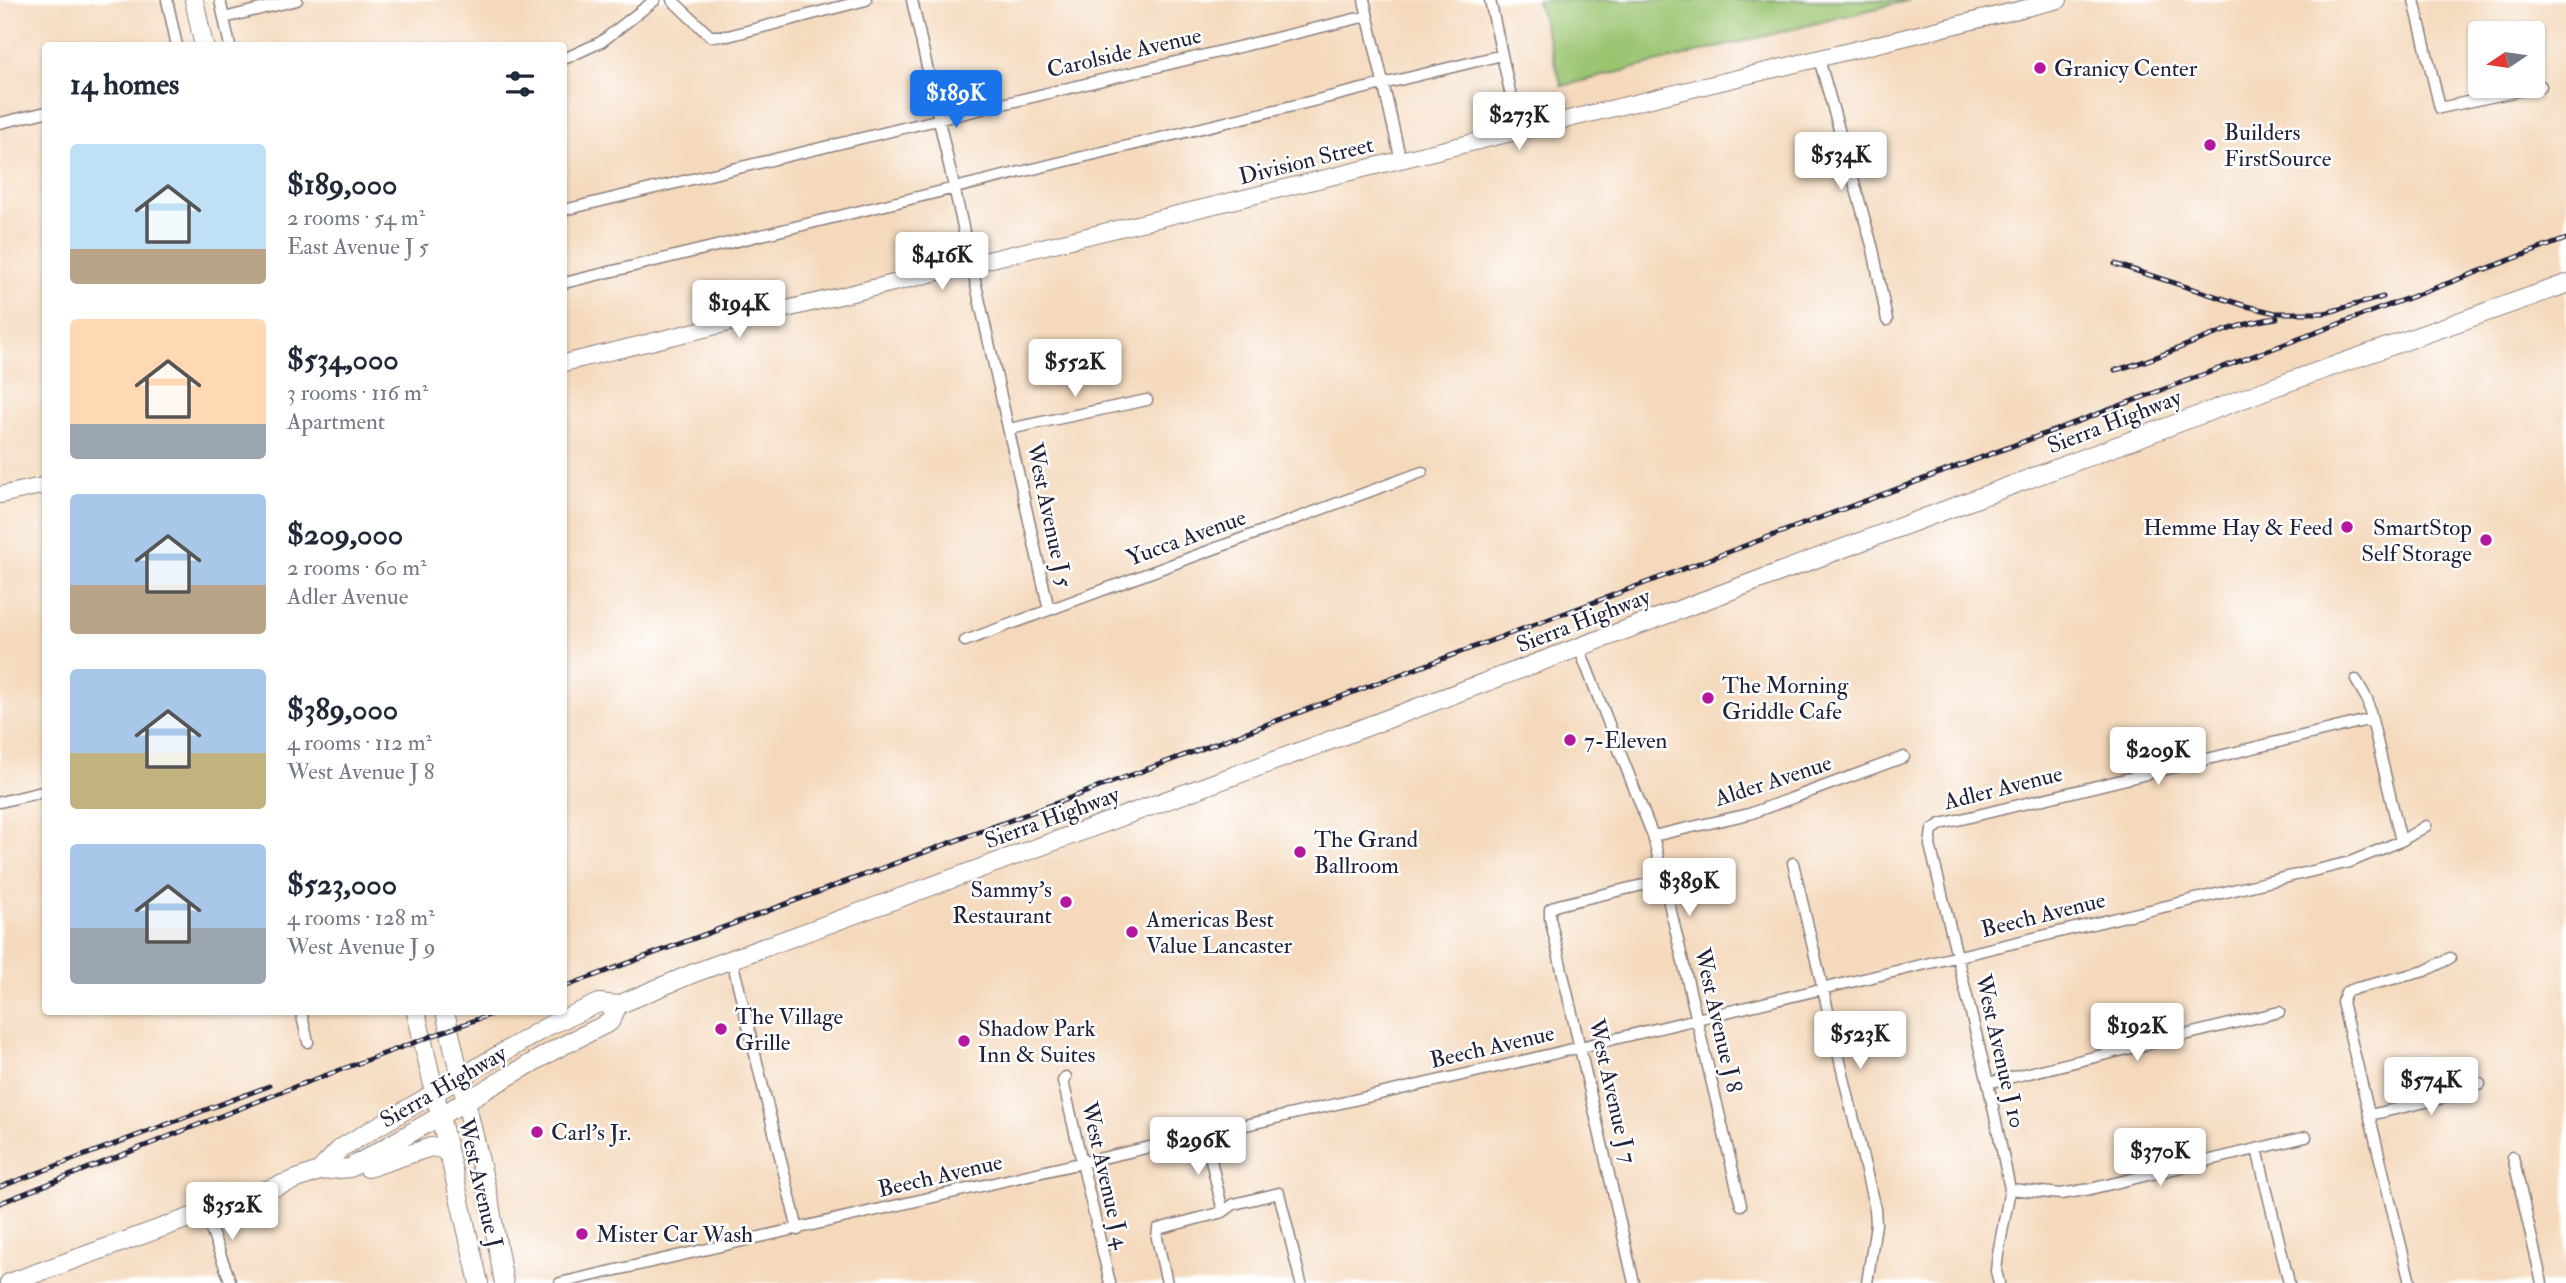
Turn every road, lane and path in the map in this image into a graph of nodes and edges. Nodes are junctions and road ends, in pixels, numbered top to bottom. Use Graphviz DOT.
graph roads {
  1 [pos="167,0"];
  2 [pos="194,0"];
  3 [pos="220,0"];
  4 [pos="297,0"];
  5 [pos="655,0"];
  6 [pos="672,0"];
  7 [pos="866,0"];
  8 [pos="912,0"];
  9 [pos="1364,0"];
  10 [pos="1490,0"];
  11 [pos="2059,0"];
  12 [pos="2414,0"];
  13 [pos="1367,16"];
  14 [pos="224,18"];
  15 [pos="176,42"];
  16 [pos="203,42"];
  17 [pos="229,42"];
  18 [pos="1502,55"];
  19 [pos="567,58"];
  20 [pos="1819,59"];
  21 [pos="1383,84"];
  22 [pos="2485,98"];
  23 [pos="42,113"];
  24 [pos="937,118"];
  25 [pos="0,123"];
  26 [pos="1519,133"];
  27 [pos="1401,161"];
  28 [pos="953,188"];
  29 [pos="567,209"];
  30 [pos="971,266"];
  31 [pos="567,282"];
  32 [pos="2566,284"];
  33 [pos="1887,320"];
  34 [pos="567,362"];
  35 [pos="1147,400"];
  36 [pos="1009,429"];
  37 [pos="1422,472"];
  38 [pos="42,486"];
  39 [pos="0,495"];
  40 [pos="1049,610"];
  41 [pos="965,641"];
  42 [pos="1579,648"];
  43 [pos="2356,680"];
  44 [pos="2372,719"];
  45 [pos="1904,757"];
  46 [pos="42,793"];
  47 [pos="1,798"];
  48 [pos="2426,826"];
  49 [pos="1932,830"];
  50 [pos="1653,836"];
  51 [pos="2401,841"];
  52 [pos="1793,863"];
  53 [pos="1664,880"];
  54 [pos="1957,956"];
  55 [pos="2450,958"];
  56 [pos="733,960"];
  57 [pos="1824,987"];
  58 [pos="618,1005"];
  59 [pos="2279,1012"];
  60 [pos="302,1015"];
  61 [pos="417,1015"];
  62 [pos="445,1015"];
  63 [pos="1697,1019"];
  64 [pos="308,1042"];
  65 [pos="1581,1046"];
  66 [pos="461,1077"];
  67 [pos="1066,1077"];
  68 [pos="1988,1083"];
  69 [pos="2480,1084"];
  70 [pos="435,1093"];
  71 [pos="466,1101"];
  72 [pos="440,1115"];
  73 [pos="2370,1115"];
  74 [pos="1205,1135"];
  75 [pos="2306,1137"];
  76 [pos="2257,1149"];
  77 [pos="450,1157"];
  78 [pos="2513,1157"];
  79 [pos="1082,1163"];
  80 [pos="319,1171"];
  81 [pos="2010,1189"];
  82 [pos="1741,1205"];
  83 [pos="204,1211"];
  84 [pos="1223,1212"];
  85 [pos="798,1230"];
  86 [pos="9,1283"];
  87 [pos="230,1283"];
  88 [pos="480,1283"];
  89 [pos="504,1283"];
  90 [pos="560,1283"];
  91 [pos="1110,1283"];
  92 [pos="1167,1283"];
  93 [pos="1301,1283"];
  94 [pos="1634,1283"];
  95 [pos="1867,1283"];
  96 [pos="1999,1283"];
  97 [pos="2289,1283"];
  98 [pos="2410,1283"];
  99 [pos="2542,1283"];
  1 -- 15 [label="street"];
  2 -- 16 [label="main road"];
  3 -- 14 [label="street"];
  4 -- 14 [label="street"];
  5 -- 19 [label="street"];
  6 -- 7 [label="street"];
  8 -- 24 [label="street, West Avenue J 5"];
  9 -- 13 [label="street"];
  10 -- 18 [label="street"];
  11 -- 20 [label="main road, Division Street"];
  12 -- 22 [label="street"];
  13 -- 21 [label="street"];
  13 -- 24 [label="street, Carolside Avenue"];
  14 -- 17 [label="street"];
  18 -- 21 [label="street"];
  18 -- 26 [label="street"];
  20 -- 26 [label="main road, Division Street"];
  20 -- 33 [label="street"];
  21 -- 27 [label="street"];
  21 -- 28 [label="street"];
  23 -- 25 [label="street"];
  24 -- 28 [label="street, West Avenue J 5"];
  24 -- 29 [label="street, Carolside Avenue"];
  26 -- 27 [label="main road, Division Street"];
  27 -- 30 [label="main road, Division Street"];
  28 -- 30 [label="street, West Avenue J 5"];
  28 -- 31 [label="street"];
  30 -- 34 [label="main road, Division Street"];
  30 -- 36 [label="street, West Avenue J 5"];
  32 -- 42 [label="main road, Sierra Highway"];
  35 -- 36 [label="street"];
  36 -- 40 [label="street, West Avenue J 5"];
  37 -- 40 [label="street, Yucca Avenue"];
  38 -- 39 [label="main road"];
  40 -- 41 [label="street, Yucca Avenue"];
  42 -- 50 [label="street, West Avenue J 8"];
  42 -- 56 [label="main road, Sierra Highway"];
  43 -- 44 [label="street"];
  44 -- 49 [label="street, Adler Avenue"];
  44 -- 51 [label="street"];
  45 -- 50 [label="street, Alder Avenue"];
  46 -- 47 [label="street"];
  48 -- 51 [label="street, Beech Avenue"];
  49 -- 54 [label="street, West Avenue J 10"];
  50 -- 53 [label="street, West Avenue J 8"];
  51 -- 54 [label="street, Beech Avenue"];
  52 -- 57 [label="street"];
  53 -- 63 [label="street, West Avenue J 8"];
  53 -- 65 [label="street, West Avenue J 7"];
  54 -- 57 [label="street, Beech Avenue"];
  54 -- 68 [label="street, West Avenue J 10"];
  55 -- 73 [label="street"];
  56 -- 58 [label="main road, Sierra Highway"];
  56 -- 85 [label="street"];
  57 -- 63 [label="street, Beech Avenue"];
  57 -- 95 [label="street"];
  58 -- 66 [label="main road, Sierra Highway"];
  58 -- 71 [label="main road, Sierra Highway"];
  59 -- 68 [label="street"];
  60 -- 64 [label="street"];
  61 -- 70 [label="main road, West Avenue J"];
  62 -- 66 [label="main road, West Avenue J"];
  63 -- 65 [label="street, Beech Avenue"];
  63 -- 82 [label="street, West Avenue J 8"];
  65 -- 74 [label="street, Beech Avenue"];
  65 -- 94 [label="street, West Avenue J 7"];
  66 -- 70 [label="main road, Sierra Highway"];
  66 -- 71 [label="main road, West Avenue J"];
  67 -- 79 [label="street, West Avenue J 4"];
  68 -- 81 [label="street, West Avenue J 10"];
  69 -- 73 [label="street"];
  70 -- 72 [label="main road, West Avenue J"];
  70 -- 80 [label="main road, Sierra Highway"];
  71 -- 72 [label="main road, Sierra Highway"];
  71 -- 89 [label="main road, West Avenue J"];
  72 -- 77 [label="main road, West Avenue J"];
  72 -- 80 [label="main road, Sierra Highway"];
  73 -- 98 [label="street"];
  74 -- 79 [label="street, Beech Avenue"];
  74 -- 84 [label="street"];
  75 -- 76 [label="street"];
  76 -- 81 [label="street"];
  76 -- 97 [label="street"];
  77 -- 80 [label="main road"];
  77 -- 88 [label="main road, West Avenue J"];
  78 -- 99 [label="street"];
  79 -- 85 [label="street, Beech Avenue"];
  79 -- 91 [label="street, West Avenue J 4"];
  80 -- 83 [label="main road, Sierra Highway"];
  81 -- 96 [label="street, West Avenue J 10"];
  83 -- 86 [label="main road, Sierra Highway"];
  83 -- 87 [label="street"];
  84 -- 92 [label="street"];
  84 -- 93 [label="street"];
  85 -- 90 [label="street, Beech Avenue"];
}
